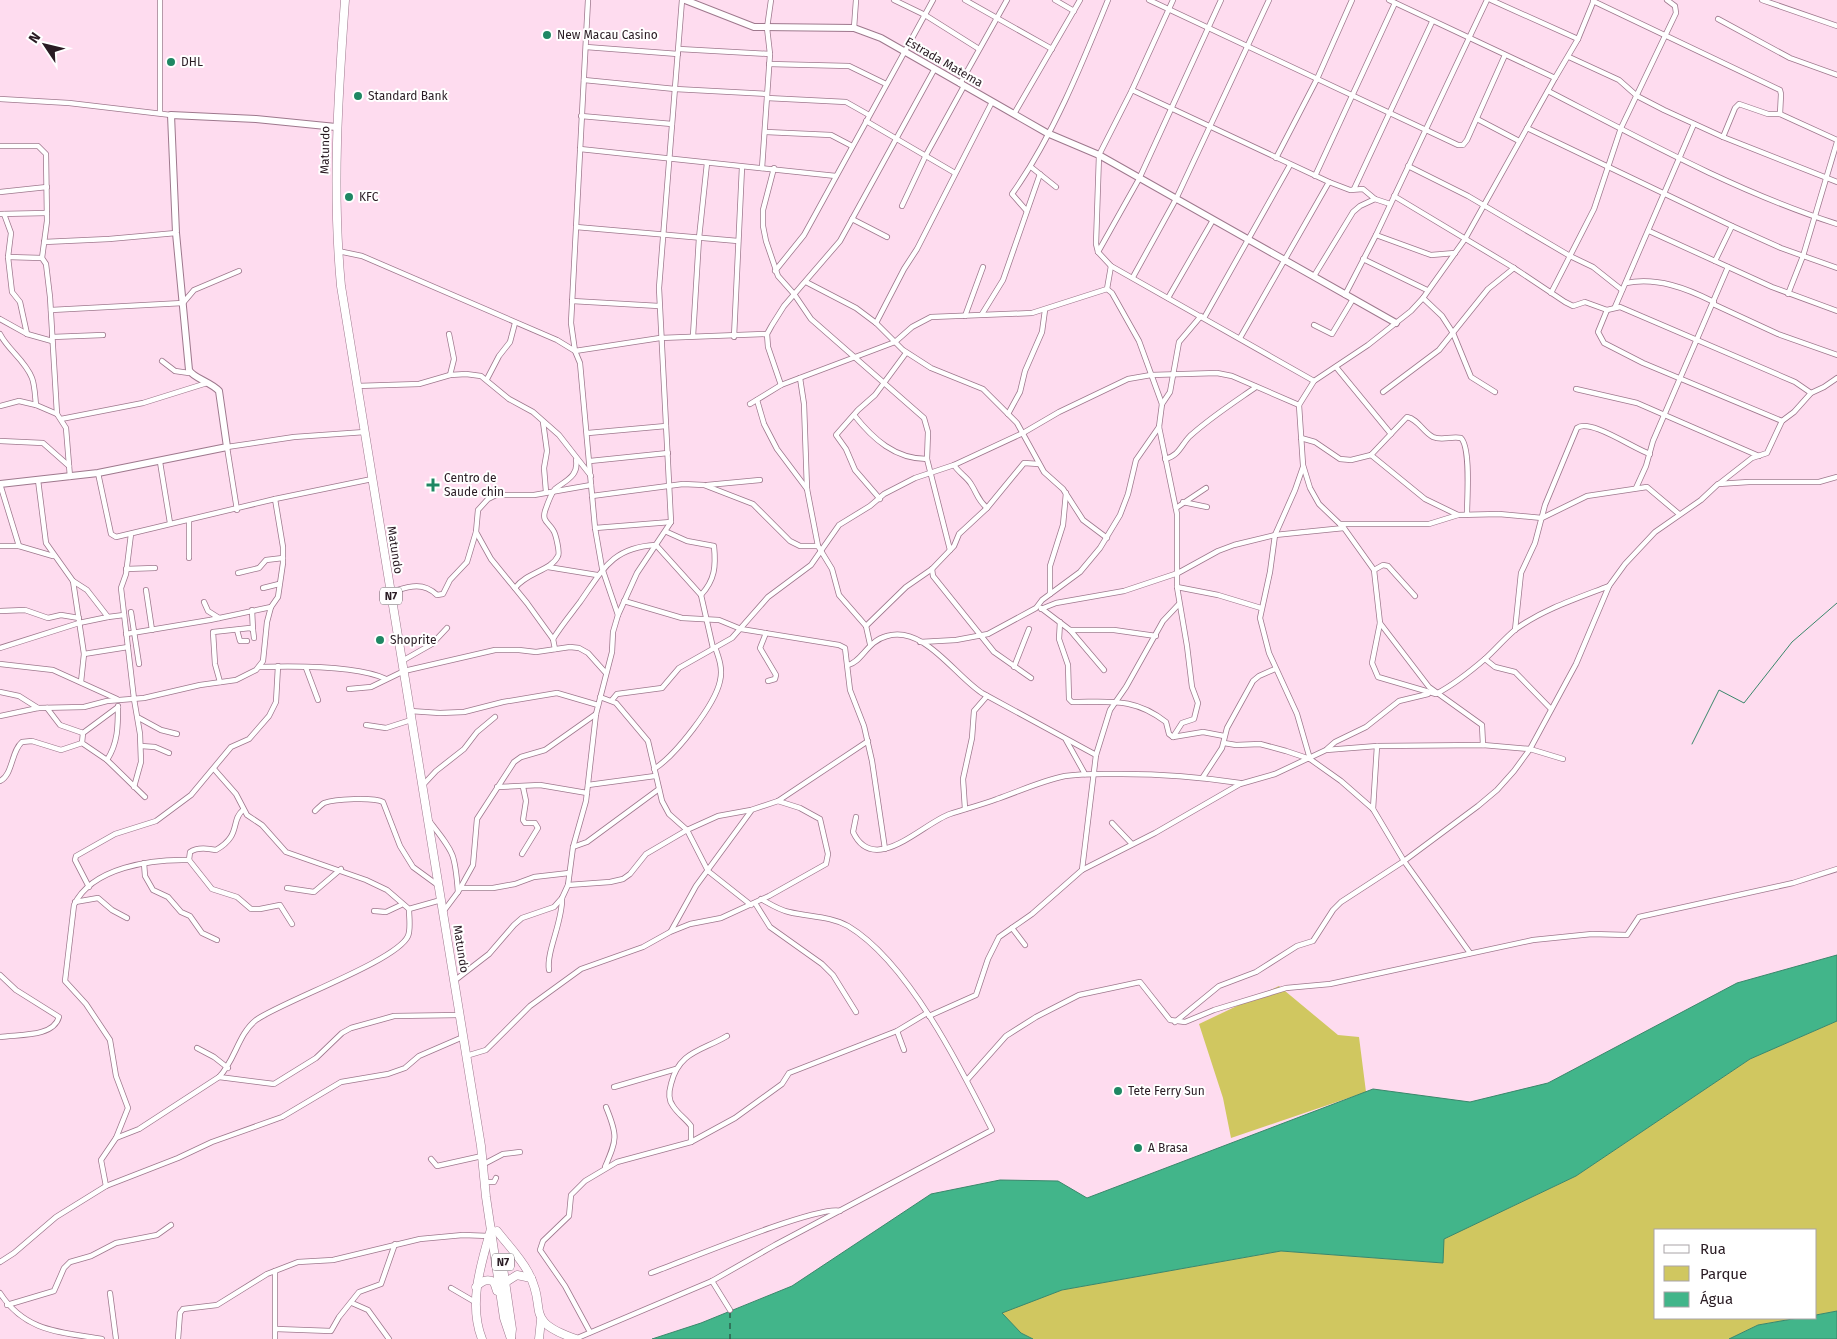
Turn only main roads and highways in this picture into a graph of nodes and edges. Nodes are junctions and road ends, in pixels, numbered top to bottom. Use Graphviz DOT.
graph roads {
  1 [pos="345,0"];
  2 [pos="494,1228"];
  3 [pos="531,1278"];
  4 [pos="506,1282"];
  5 [pos="476,1287"];
  6 [pos="504,1318"];
  7 [pos="540,1320"];
  8 [pos="481,1338"];
  9 [pos="511,1339"];
  10 [pos="538,1339"];
  11 [pos="575,1339"];
  1 -- 2 [label="main road, Matundo / N7"];
  2 -- 3 [label="main road"];
  2 -- 4 [label="main road, N7"];
  2 -- 5 [label="main road"];
  2 -- 6 [label="main road, N7"];
  3 -- 4 [label="main road"];
  3 -- 7 [label="main road"];
  4 -- 9 [label="main road, N7"];
  5 -- 6 [label="main road"];
  5 -- 8 [label="main road"];
  6 -- 9 [label="main road, N7"];
  7 -- 10 [label="main road"];
  7 -- 11 [label="main road"];
}
